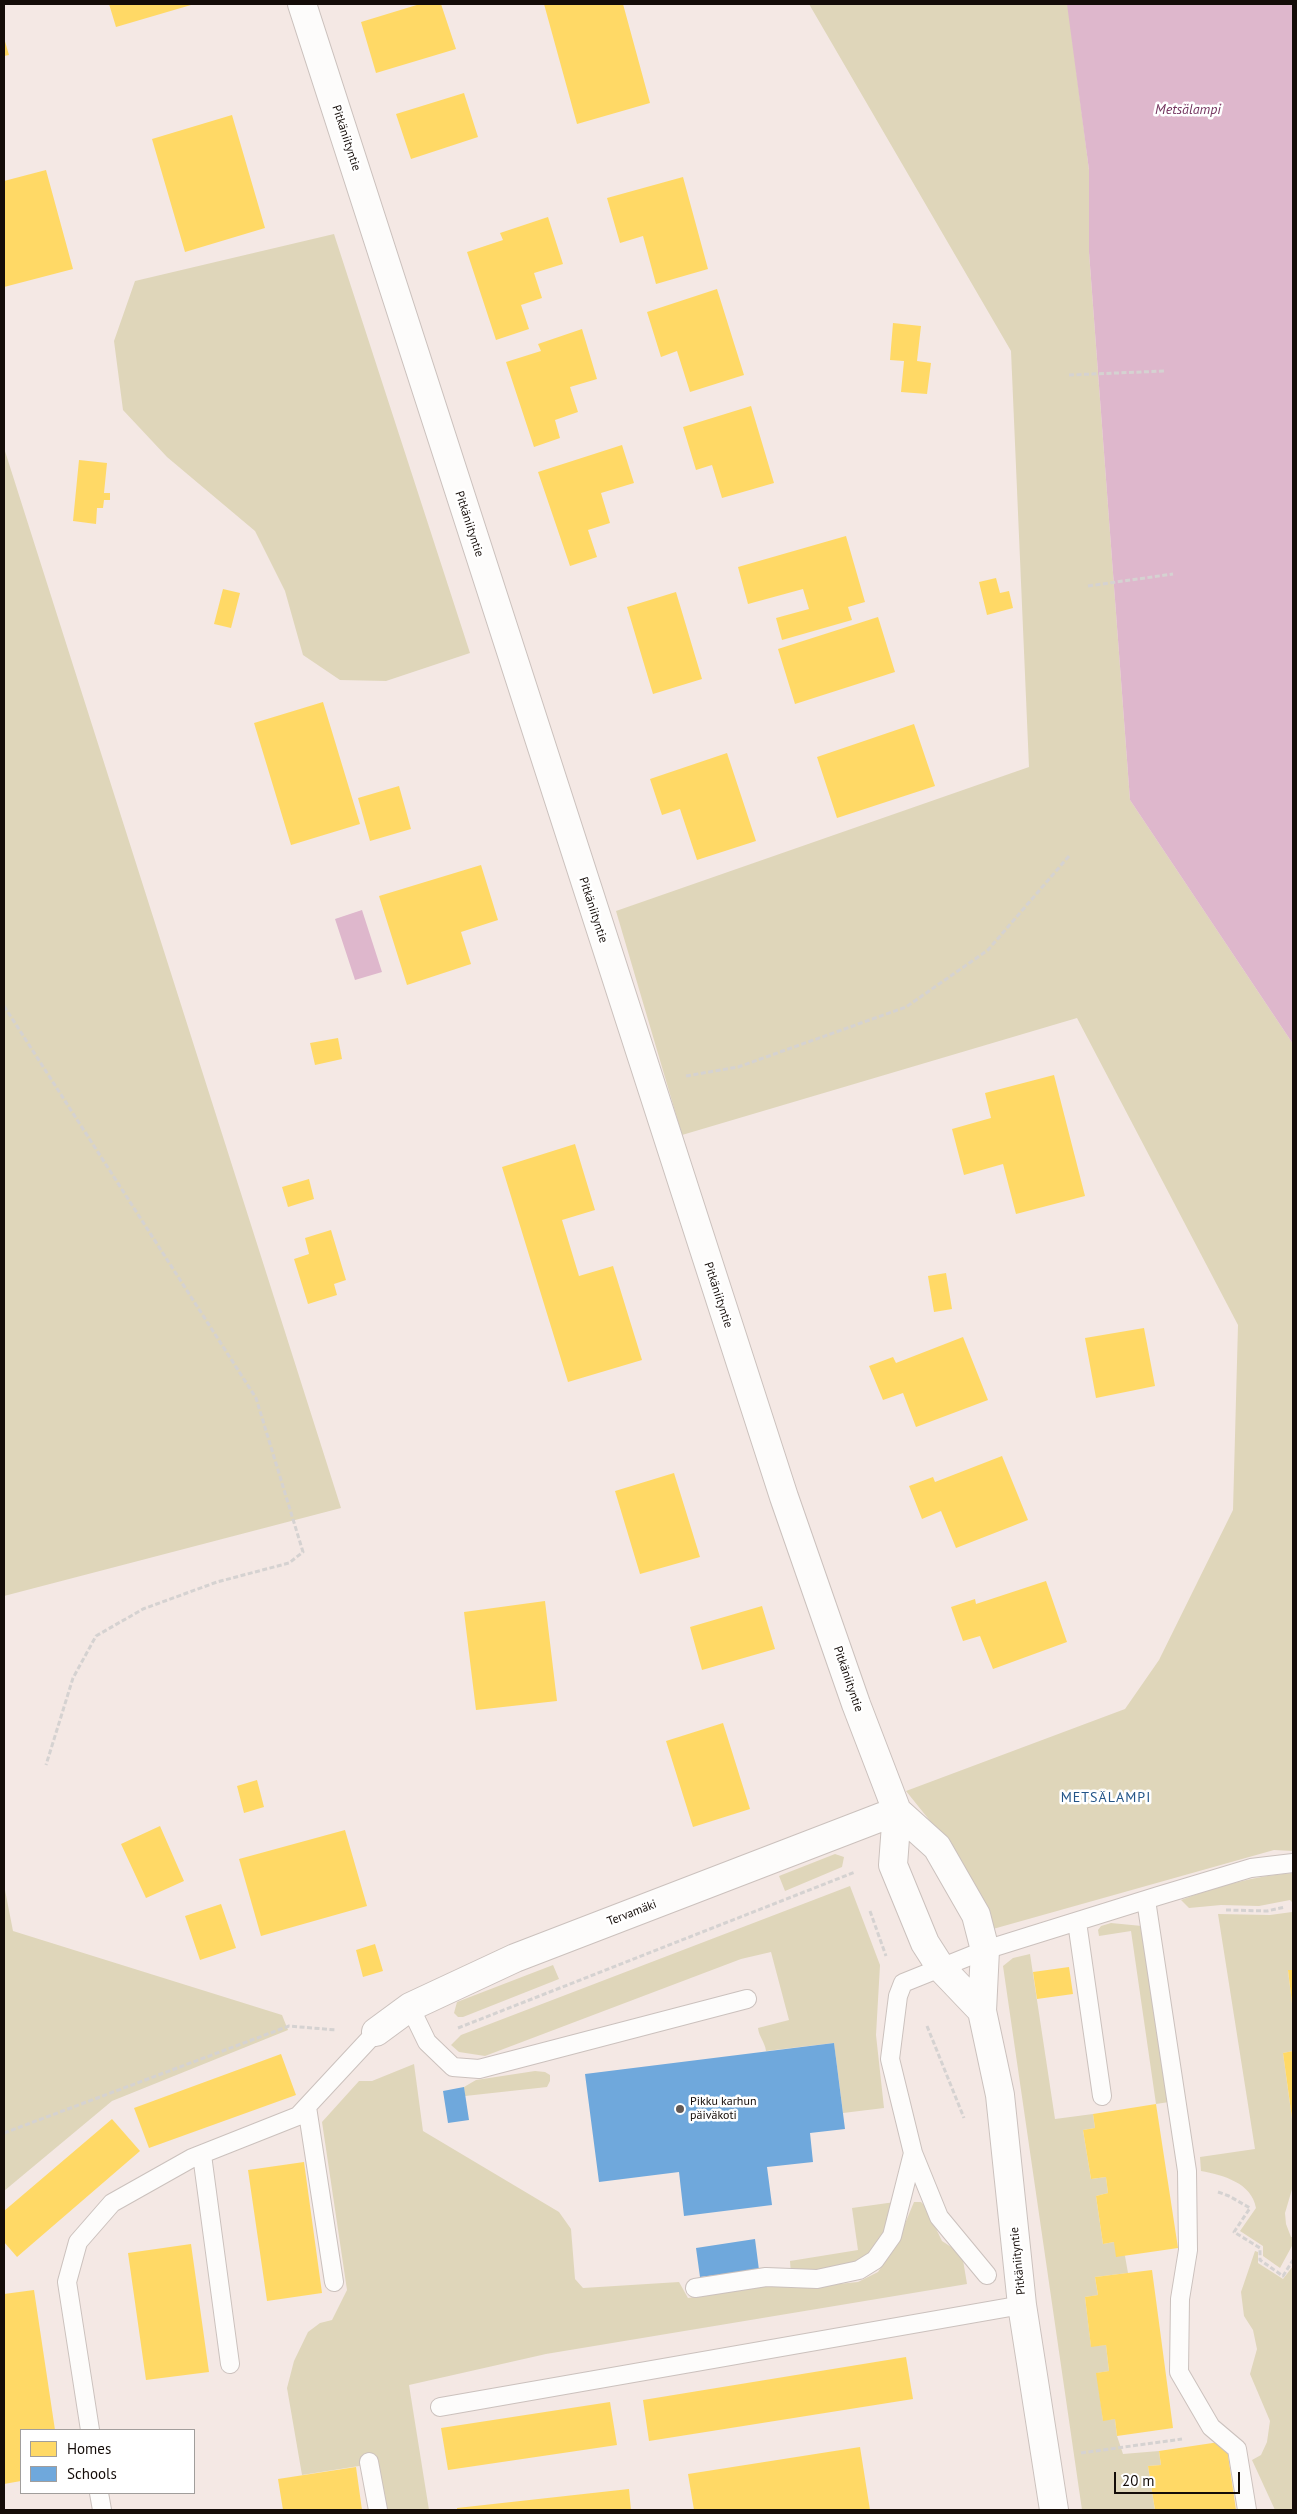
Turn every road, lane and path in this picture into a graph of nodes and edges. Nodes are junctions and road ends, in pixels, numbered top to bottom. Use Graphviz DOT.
graph roads {
  1 [pos="302,4"];
  2 [pos="1164,371"];
  3 [pos="1069,375"];
  4 [pos="1173,574"];
  5 [pos="1088,586"];
  6 [pos="1069,856"];
  7 [pos="4,1006"];
  8 [pos="649,1083"];
  9 [pos="46,1765"];
  10 [pos="897,1811"];
  11 [pos="1293,1863"];
  12 [pos="855,1872"];
  13 [pos="1146,1900"];
  14 [pos="1078,1922"];
  15 [pos="985,1950"];
  16 [pos="941,1968"];
  17 [pos="747,1998"];
  18 [pos="421,2002"];
  19 [pos="982,2011"];
  20 [pos="376,2032"];
  21 [pos="1102,2096"];
  22 [pos="307,2106"];
  23 [pos="4,2132"];
  24 [pos="914,2153"];
  25 [pos="202,2154"];
  26 [pos="1229,2196"];
  27 [pos="1293,2260"];
  28 [pos="987,2275"];
  29 [pos="334,2282"];
  30 [pos="695,2288"];
  31 [pos="1022,2305"];
  32 [pos="230,2364"];
  33 [pos="440,2407"];
  34 [pos="90,2429"];
  35 [pos="1219,2434"];
  36 [pos="1078,2454"];
  37 [pos="369,2462"];
  38 [pos="99,2494"];
  39 [pos="102,2510"];
  40 [pos="378,2510"];
  41 [pos="1054,2510"];
  42 [pos="1247,2510"];
  1 -- 8 [label="street, Pitkäniityntie"];
  2 -- 3 [label="path"];
  4 -- 5 [label="path"];
  6 -- 8 [label="path"];
  7 -- 9 [label="path"];
  8 -- 10 [label="street, Pitkäniityntie"];
  10 -- 15 [label="street, Pitkäniityntie"];
  10 -- 16 [label="street, Pitkäniityntie"];
  10 -- 18 [label="street, Tervamäki"];
  11 -- 13 [label="lane"];
  12 -- 18 [label="path"];
  13 -- 14 [label="lane"];
  13 -- 35 [label="lane"];
  14 -- 15 [label="lane"];
  14 -- 21 [label="lane"];
  15 -- 16 [label="lane"];
  15 -- 19 [label="street, Pitkäniityntie"];
  16 -- 19 [label="street, Pitkäniityntie"];
  16 -- 24 [label="lane"];
  17 -- 18 [label="lane"];
  18 -- 20 [label="street, Tervamäki"];
  19 -- 31 [label="street, Pitkäniityntie"];
  20 -- 22 [label="lane"];
  20 -- 23 [label="path"];
  22 -- 25 [label="lane"];
  22 -- 29 [label="lane"];
  24 -- 28 [label="lane"];
  24 -- 30 [label="lane"];
  25 -- 32 [label="lane"];
  25 -- 34 [label="lane"];
  26 -- 27 [label="path"];
  31 -- 33 [label="lane"];
  31 -- 41 [label="street, Pitkäniityntie"];
  35 -- 36 [label="path"];
  35 -- 42 [label="lane"];
  37 -- 40 [label="lane"];
  38 -- 39 [label="lane"];
}
